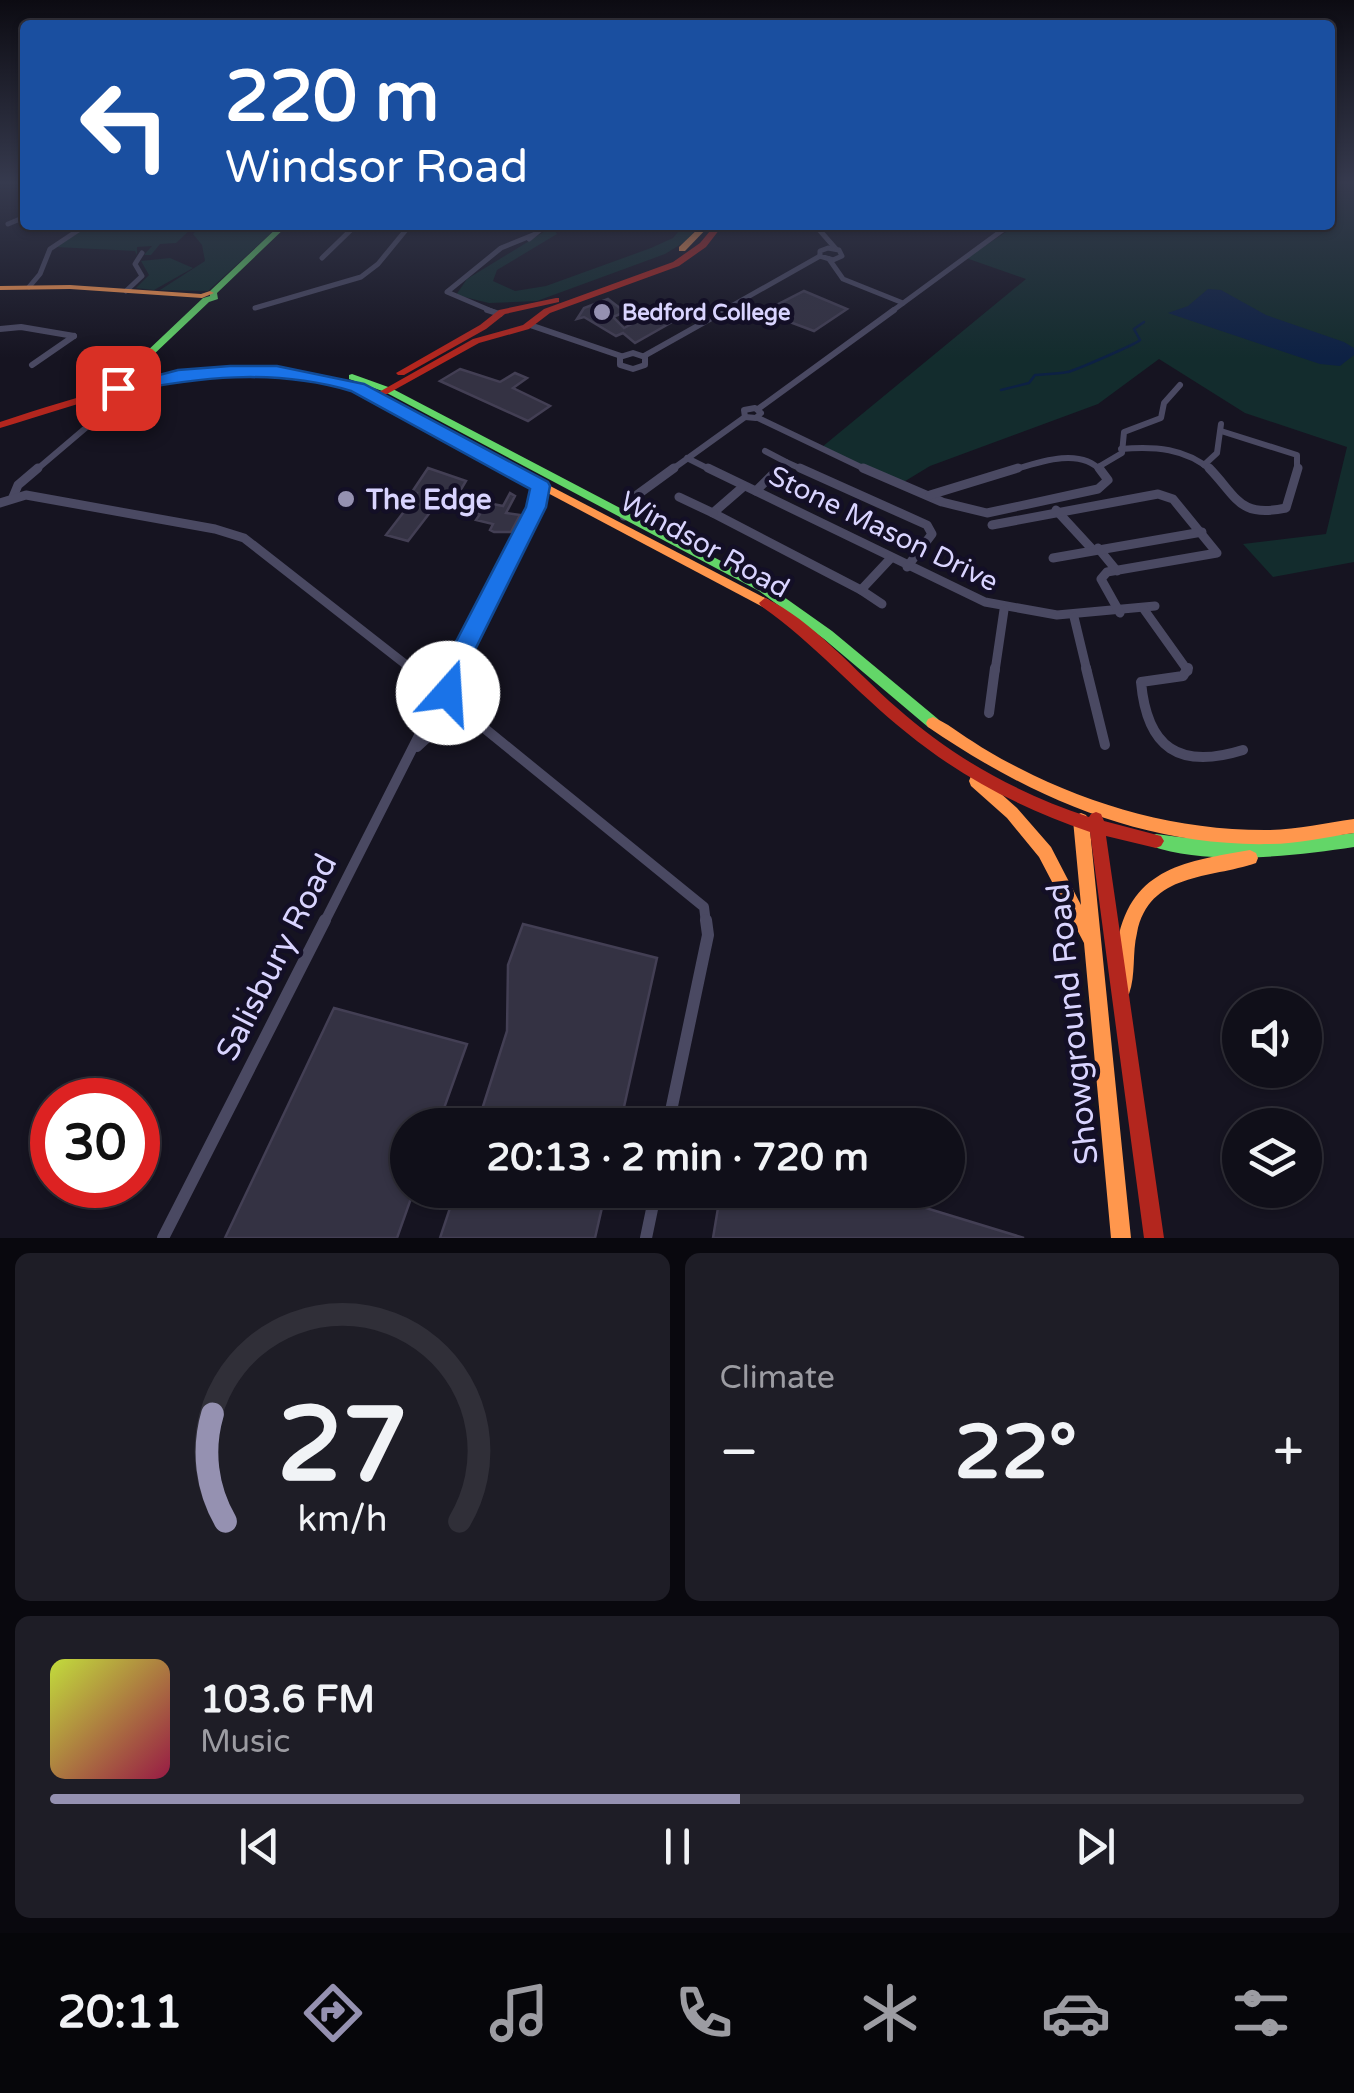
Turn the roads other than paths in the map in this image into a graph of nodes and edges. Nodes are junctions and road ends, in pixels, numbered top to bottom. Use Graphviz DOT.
graph roads {
  1 [pos="61,242"];
  2 [pos="266,242"];
  3 [pos="339,242"];
  4 [pos="396,242"];
  5 [pos="523,242"];
  6 [pos="690,242"];
  7 [pos="705,242"];
  8 [pos="826,242"];
  9 [pos="984,242"];
  10 [pos="836,249"];
  11 [pos="142,253"];
  12 [pos="824,256"];
  13 [pos="322,258"];
  14 [pos="811,263"];
  15 [pos="29,287"];
  16 [pos="0,288"];
  17 [pos="126,291"];
  18 [pos="207,296"];
  19 [pos="903,304"];
  20 [pos="255,308"];
  21 [pos="518,309"];
  22 [pos="497,317"];
  23 [pos="532,322"];
  24 [pos="0,328"];
  25 [pos="512,330"];
  26 [pos="621,356"];
  27 [pos="644,356"];
  28 [pos="425,363"];
  29 [pos="32,365"];
  30 [pos="331,372"];
  31 [pos="142,379"];
  32 [pos="1180,386"];
  33 [pos="381,391"];
  34 [pos="427,411"];
  35 [pos="758,414"];
  36 [pos="0,422"];
  37 [pos="1122,449"];
  38 [pos="765,451"];
  39 [pos="687,458"];
  40 [pos="786,462"];
  41 [pos="1204,465"];
  42 [pos="1100,466"];
  43 [pos="663,475"];
  44 [pos="541,486"];
  45 [pos="744,486"];
  46 [pos="756,492"];
  47 [pos="930,495"];
  48 [pos="558,496"];
  49 [pos="679,496"];
  50 [pos="13,497"];
  51 [pos="0,503"];
  52 [pos="602,505"];
  53 [pos="536,507"];
  54 [pos="1056,510"];
  55 [pos="713,512"];
  56 [pos="624,516"];
  57 [pos="992,525"];
  58 [pos="1202,532"];
  59 [pos="1095,549"];
  60 [pos="890,558"];
  61 [pos="1053,558"];
  62 [pos="907,567"];
  63 [pos="1117,571"];
  64 [pos="861,590"];
  65 [pos="882,604"];
  66 [pos="1004,610"];
  67 [pos="1120,613"];
  68 [pos="1074,617"];
  69 [pos="441,692"];
  70 [pos="989,714"];
  71 [pos="477,722"];
  72 [pos="1105,744"];
  73 [pos="1243,750"];
  74 [pos="953,761"];
  75 [pos="405,763"];
  76 [pos="1088,806"];
  77 [pos="1081,824"];
  78 [pos="1354,826"];
  79 [pos="1096,828"];
  80 [pos="1354,840"];
  81 [pos="1306,850"];
  82 [pos="1091,940"];
  83 [pos="1128,1045"];
  84 [pos="672,1108"];
  85 [pos="652,1208"];
  86 [pos="163,1238"];
  87 [pos="646,1238"];
  88 [pos="1121,1238"];
  89 [pos="1154,1238"];
  1 -- 15 [label="street"];
  2 -- 18 [label="main road"];
  3 -- 13 [label="street"];
  4 -- 20 [label="street"];
  5 -- 22 [label="street"];
  6 -- 21 [label="main road"];
  7 -- 23 [label="main road"];
  8 -- 10 [label="street"];
  8 -- 12 [label="street"];
  9 -- 19 [label="street"];
  10 -- 12 [label="street"];
  10 -- 12 [label="street"];
  11 -- 17 [label="street"];
  12 -- 14 [label="street"];
  12 -- 19 [label="street"];
  14 -- 27 [label="street"];
  15 -- 16 [label="main road"];
  15 -- 17 [label="main road"];
  17 -- 18 [label="main road"];
  18 -- 31 [label="main road"];
  19 -- 35 [label="street"];
  21 -- 22 [label="main road"];
  21 -- 23 [label="main road"];
  22 -- 25 [label="main road"];
  22 -- 28 [label="main road"];
  23 -- 25 [label="main road"];
  23 -- 26 [label="street"];
  24 -- 29 [label="street"];
  25 -- 28 [label="main road"];
  26 -- 27 [label="street"];
  26 -- 27 [label="street"];
  28 -- 30 [label="main road"];
  28 -- 33 [label="main road"];
  28 -- 34 [label="main road"];
  30 -- 31 [label="main road, Windsor Road"];
  30 -- 33 [label="main road, Windsor Road"];
  31 -- 33 [label="main road, Windsor Road"];
  31 -- 36 [label="main road, Windsor Road"];
  31 -- 50 [label="street"];
  32 -- 37 [label="street"];
  33 -- 34 [label="main road, Windsor Road"];
  33 -- 44 [label="main road, Windsor Road"];
  34 -- 52 [label="main road, Windsor Road"];
  35 -- 39 [label="street"];
  35 -- 47 [label="street"];
  37 -- 41 [label="street"];
  37 -- 42 [label="street"];
  38 -- 40 [label="street"];
  39 -- 43 [label="street"];
  39 -- 45 [label="street, Stone Mason Drive"];
  40 -- 46 [label="street"];
  40 -- 62 [label="street"];
  41 -- 41 [label="street"];
  42 -- 47 [label="street"];
  42 -- 47 [label="street"];
  43 -- 52 [label="street"];
  43 -- 56 [label="street"];
  44 -- 48 [label="main road, Windsor Road"];
  44 -- 53 [label="street, Salisbury Road"];
  45 -- 46 [label="street, Stone Mason Drive"];
  45 -- 55 [label="street"];
  46 -- 60 [label="street, Stone Mason Drive"];
  48 -- 53 [label="street"];
  48 -- 74 [label="main road, Windsor Road"];
  49 -- 55 [label="street"];
  50 -- 51 [label="street"];
  50 -- 69 [label="street"];
  52 -- 56 [label="main road, Windsor Road"];
  53 -- 69 [label="street, Salisbury Road"];
  54 -- 57 [label="street"];
  54 -- 58 [label="street"];
  54 -- 59 [label="street"];
  55 -- 64 [label="street"];
  56 -- 76 [label="main road, Windsor Road"];
  58 -- 59 [label="street"];
  58 -- 63 [label="street"];
  59 -- 61 [label="street"];
  59 -- 63 [label="street"];
  60 -- 62 [label="street, Stone Mason Drive"];
  60 -- 64 [label="street"];
  62 -- 66 [label="street, Stone Mason Drive"];
  63 -- 67 [label="street"];
  64 -- 65 [label="street"];
  66 -- 68 [label="street, Stone Mason Drive"];
  66 -- 70 [label="street"];
  67 -- 68 [label="street, Stone Mason Drive"];
  67 -- 73 [label="street, Stone Mason Drive"];
  68 -- 72 [label="street"];
  69 -- 71 [label="street"];
  69 -- 75 [label="street, Salisbury Road"];
  71 -- 75 [label="street"];
  71 -- 84 [label="street"];
  74 -- 77 [label="main road, Windsor Road"];
  74 -- 82 [label="main road"];
  75 -- 86 [label="street, Salisbury Road"];
  76 -- 77 [label="main road, Showground Road"];
  76 -- 78 [label="main road, Windsor Road"];
  76 -- 79 [label="main road, Showground Road"];
  77 -- 79 [label="main road, Windsor Road"];
  77 -- 82 [label="main road, Showground Road"];
  79 -- 81 [label="main road, Windsor Road"];
  79 -- 83 [label="main road, Showground Road"];
  80 -- 81 [label="main road, Windsor Road"];
  81 -- 83 [label="main road"];
  82 -- 88 [label="main road, Showground Road"];
  83 -- 89 [label="main road, Showground Road"];
  85 -- 87 [label="street"];
}
